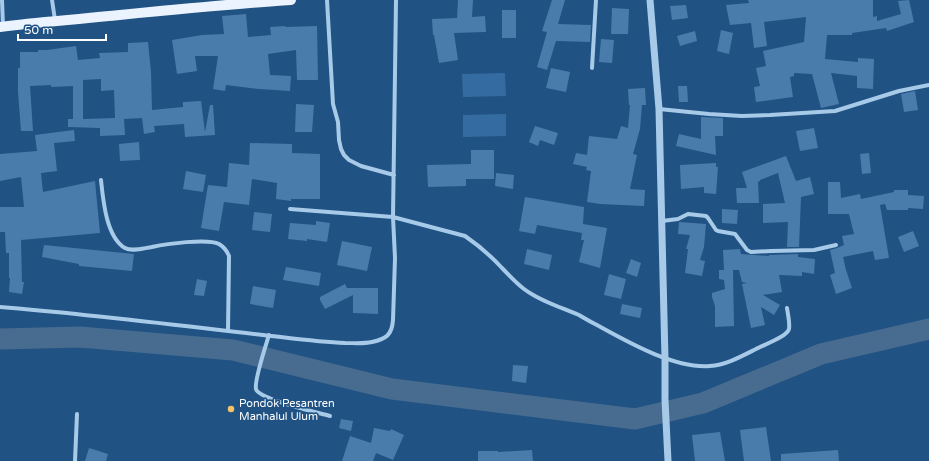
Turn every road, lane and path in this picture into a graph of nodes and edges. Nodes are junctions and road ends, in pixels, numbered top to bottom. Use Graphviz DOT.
graph roads {
  1 [pos="2,0"];
  2 [pos="52,0"];
  3 [pos="291,0"];
  4 [pos="327,0"];
  5 [pos="396,0"];
  6 [pos="596,0"];
  7 [pos="650,0"];
  8 [pos="55,20"];
  9 [pos="1,27"];
  10 [pos="592,68"];
  11 [pos="929,85"];
  12 [pos="658,109"];
  13 [pos="394,175"];
  14 [pos="101,180"];
  15 [pos="290,209"];
  16 [pos="393,218"];
  17 [pos="662,221"];
  18 [pos="836,245"];
  19 [pos="0,307"];
  20 [pos="787,308"];
  21 [pos="228,331"];
  22 [pos="269,335"];
  23 [pos="665,359"];
  24 [pos="77,414"];
  25 [pos="330,416"];
  26 [pos="74,461"];
  27 [pos="668,461"];
  1 -- 9 [label="street"];
  2 -- 8 [label="street"];
  3 -- 8 [label="main road"];
  4 -- 13 [label="street"];
  5 -- 13 [label="street"];
  6 -- 10 [label="street"];
  7 -- 12 [label="street"];
  8 -- 9 [label="main road"];
  11 -- 12 [label="street"];
  12 -- 17 [label="street"];
  13 -- 16 [label="street"];
  14 -- 21 [label="street"];
  15 -- 16 [label="street"];
  16 -- 22 [label="street"];
  16 -- 23 [label="street"];
  17 -- 18 [label="street"];
  17 -- 23 [label="street"];
  19 -- 21 [label="street"];
  20 -- 23 [label="street"];
  21 -- 22 [label="street"];
  22 -- 25 [label="street"];
  23 -- 27 [label="street"];
  24 -- 26 [label="street"];
}
